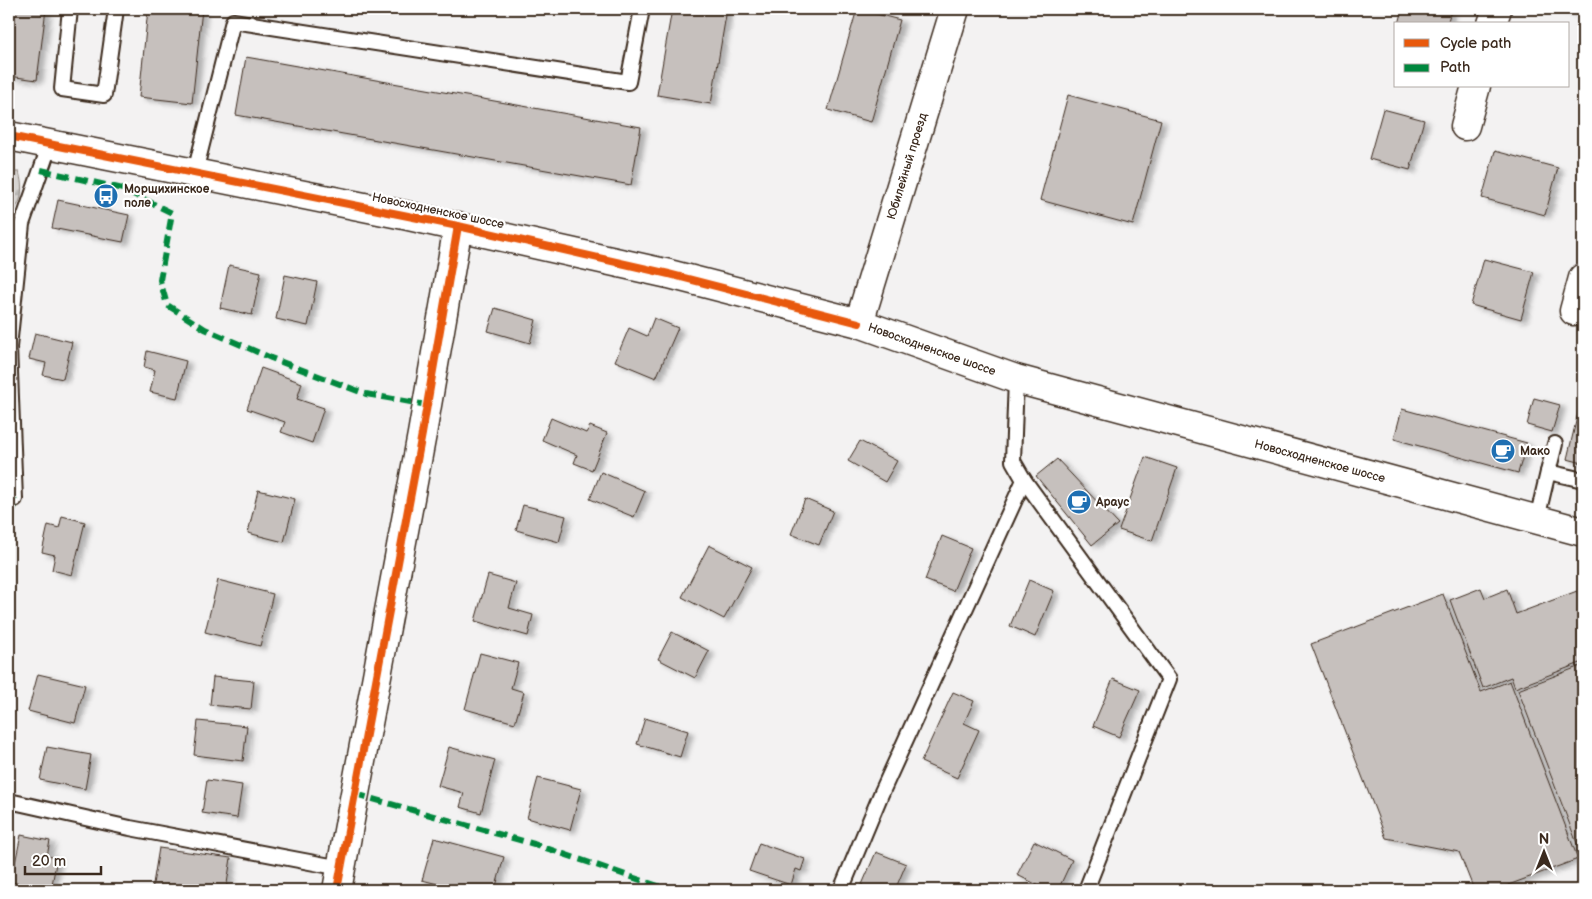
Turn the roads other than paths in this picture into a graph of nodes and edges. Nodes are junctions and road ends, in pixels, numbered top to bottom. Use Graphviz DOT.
graph roads {
  1 [pos="70,9"];
  2 [pos="116,9"];
  3 [pos="642,9"];
  4 [pos="955,9"];
  5 [pos="1496,9"];
  6 [pos="1493,22"];
  7 [pos="1475,88"];
  8 [pos="1465,126"];
  9 [pos="9,136"];
  10 [pos="50,144"];
  11 [pos="195,172"];
  12 [pos="458,226"];
  13 [pos="1583,278"];
  14 [pos="1574,311"];
  15 [pos="859,323"];
  16 [pos="1016,379"];
  17 [pos="1555,444"];
  18 [pos="1548,472"];
  19 [pos="1024,480"];
  20 [pos="1583,480"];
  21 [pos="9,498"];
  22 [pos="1537,519"];
  23 [pos="1583,532"];
  24 [pos="9,801"];
  25 [pos="339,879"];
  26 [pos="842,890"];
  27 [pos="1086,890"];
  1 -- 2 [label="lane"];
  3 -- 11 [label="lane"];
  4 -- 15 [label="street, Юбилейный проезд"];
  5 -- 6 [label="street"];
  7 -- 8 [label="street"];
  9 -- 10 [label="street, Новосходненское шоссе"];
  10 -- 11 [label="street, Новосходненское шоссе"];
  10 -- 21 [label="lane"];
  11 -- 12 [label="street, Новосходненское шоссе"];
  12 -- 15 [label="street, Новосходненское шоссе"];
  12 -- 25 [label="street"];
  13 -- 14 [label="street"];
  15 -- 16 [label="street, Новосходненское шоссе"];
  16 -- 19 [label="lane"];
  16 -- 22 [label="street, Новосходненское шоссе"];
  17 -- 18 [label="lane"];
  18 -- 20 [label="lane"];
  18 -- 22 [label="lane"];
  19 -- 26 [label="lane"];
  19 -- 27 [label="lane"];
  22 -- 23 [label="street, Новосходненское шоссе"];
  24 -- 25 [label="lane"];
}
